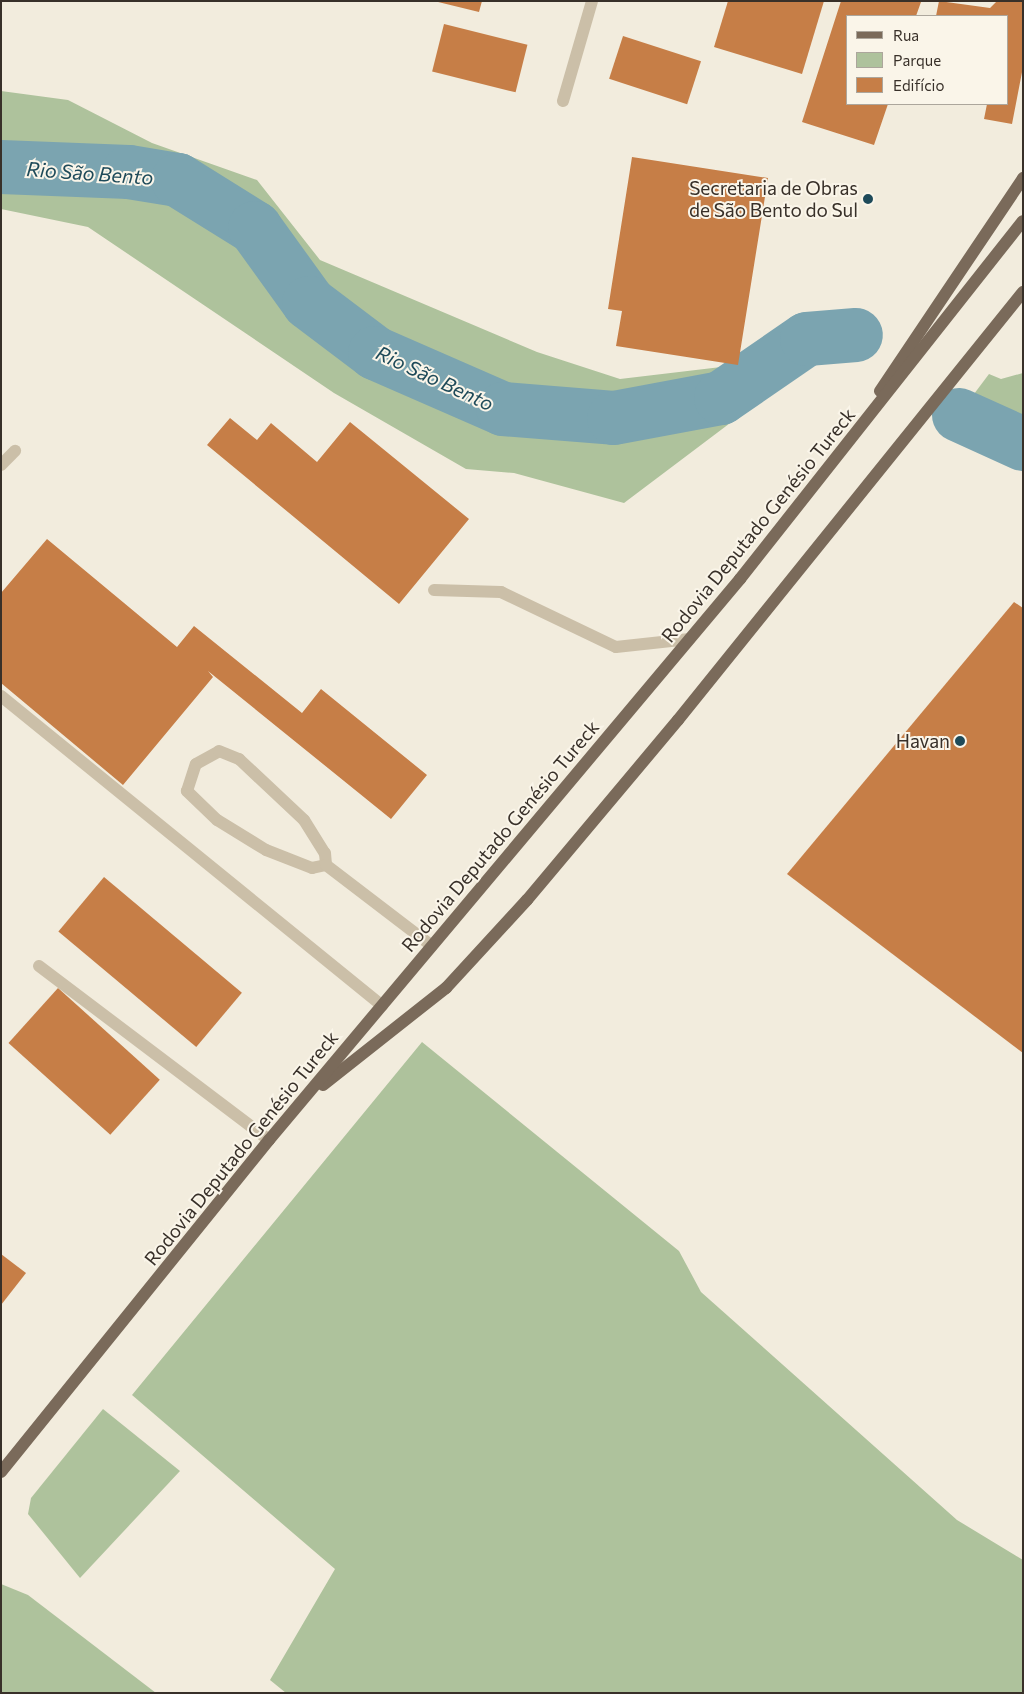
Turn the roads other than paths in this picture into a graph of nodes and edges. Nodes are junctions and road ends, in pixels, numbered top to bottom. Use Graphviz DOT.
graph roads {
  1 [pos="592,1"];
  2 [pos="563,101"];
  3 [pos="1023,178"];
  4 [pos="1023,220"];
  5 [pos="1023,292"];
  6 [pos="15,451"];
  7 [pos="1,465"];
  8 [pos="820,481"];
  9 [pos="434,590"];
  10 [pos="690,639"];
  11 [pos="1,696"];
  12 [pos="326,865"];
  13 [pos="432,946"];
  14 [pos="39,966"];
  15 [pos="382,1006"];
  16 [pos="302,1102"];
  17 [pos="269,1140"];
  18 [pos="1,1472"];
  1 -- 2 [label="lane"];
  3 -- 8 [label="main road"];
  4 -- 8 [label="main road, Rodovia Deputado Genésio Tureck"];
  5 -- 16 [label="main road"];
  6 -- 7 [label="lane"];
  8 -- 10 [label="main road, Rodovia Deputado Genésio Tureck"];
  9 -- 10 [label="lane"];
  10 -- 13 [label="main road, Rodovia Deputado Genésio Tureck"];
  11 -- 15 [label="lane"];
  12 -- 12 [label="lane"];
  12 -- 13 [label="lane"];
  13 -- 15 [label="main road, Rodovia Deputado Genésio Tureck"];
  14 -- 17 [label="lane"];
  15 -- 16 [label="main road, Rodovia Deputado Genésio Tureck"];
  16 -- 17 [label="main road, Rodovia Deputado Genésio Tureck"];
  17 -- 18 [label="main road, Rodovia Deputado Genésio Tureck"];
}
